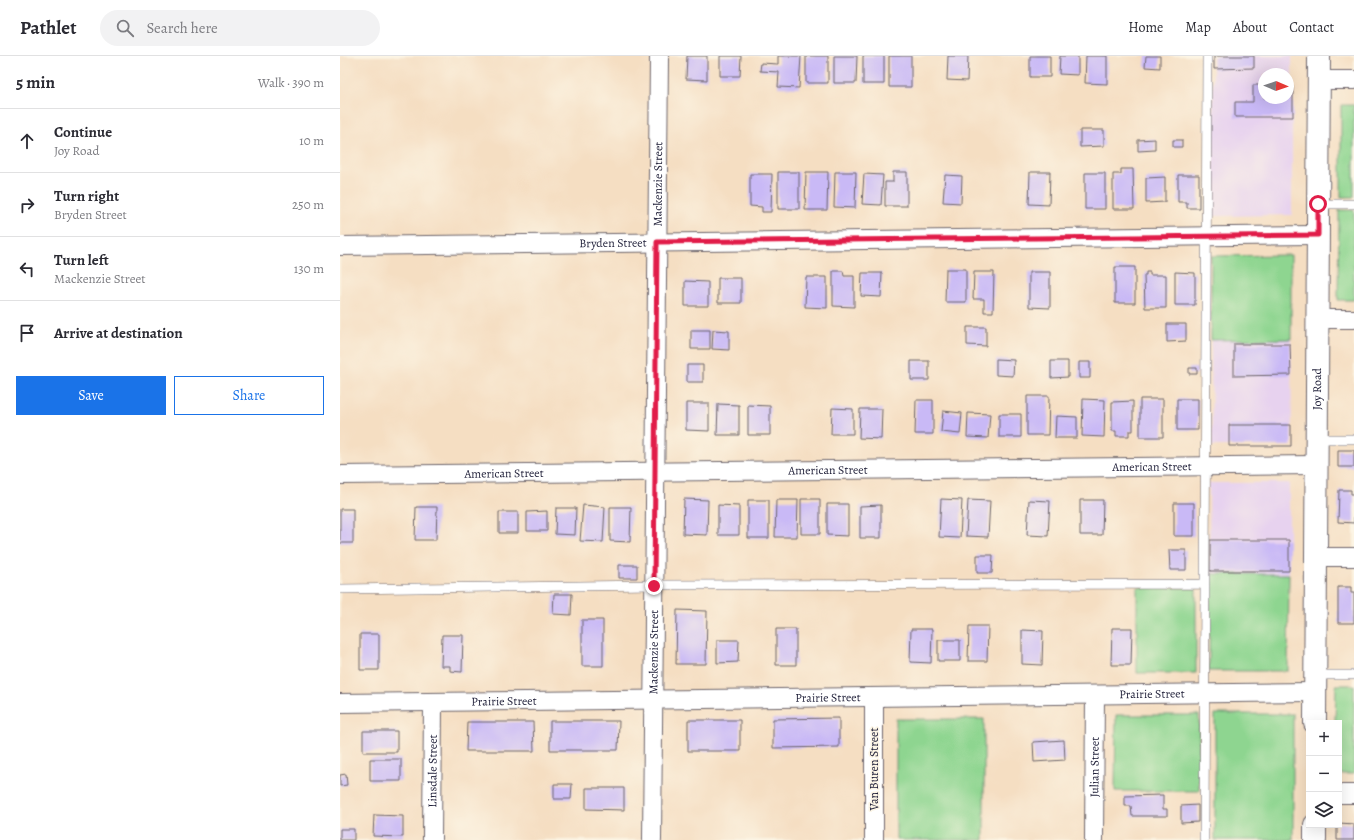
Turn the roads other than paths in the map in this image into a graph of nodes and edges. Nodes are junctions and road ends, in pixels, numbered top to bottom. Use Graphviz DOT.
graph roads {
  1 [pos="659,56"];
  2 [pos="1207,56"];
  3 [pos="1319,56"];
  4 [pos="1319,80"];
  5 [pos="1354,80"];
  6 [pos="1318,204"];
  7 [pos="1354,204"];
  8 [pos="1206,235"];
  9 [pos="1318,235"];
  10 [pos="657,242"];
  11 [pos="340,246"];
  12 [pos="1317,319"];
  13 [pos="1354,319"];
  14 [pos="1317,439"];
  15 [pos="1354,439"];
  16 [pos="1317,465"];
  17 [pos="1205,466"];
  18 [pos="656,472"];
  19 [pos="340,475"];
  20 [pos="1316,557"];
  21 [pos="1354,557"];
  22 [pos="1205,584"];
  23 [pos="654,586"];
  24 [pos="340,589"];
  25 [pos="1354,675"];
  26 [pos="1316,684"];
  27 [pos="1205,694"];
  28 [pos="1095,695"];
  29 [pos="874,697"];
  30 [pos="654,699"];
  31 [pos="433,702"];
  32 [pos="340,703"];
  33 [pos="1315,720"];
  34 [pos="1342,794"];
  35 [pos="1354,794"];
  36 [pos="1315,828"];
  37 [pos="432,840"];
  38 [pos="652,840"];
  39 [pos="874,840"];
  40 [pos="1094,840"];
  41 [pos="1204,840"];
  42 [pos="1315,840"];
  1 -- 10 [label="street, Mackenzie Street"];
  2 -- 8 [label="lane"];
  3 -- 4 [label="street, Joy Road"];
  4 -- 5 [label="street"];
  4 -- 6 [label="street, Joy Road"];
  6 -- 7 [label="lane"];
  6 -- 9 [label="street, Joy Road"];
  8 -- 9 [label="street, Bryden Street"];
  8 -- 10 [label="street, Bryden Street"];
  8 -- 17 [label="lane"];
  9 -- 12 [label="street, Joy Road"];
  10 -- 11 [label="street, Bryden Street"];
  10 -- 18 [label="street, Mackenzie Street"];
  12 -- 13 [label="street"];
  12 -- 14 [label="street, Joy Road"];
  14 -- 15 [label="lane"];
  14 -- 16 [label="street, Joy Road"];
  16 -- 17 [label="street, American Street"];
  16 -- 20 [label="street, Joy Road"];
  17 -- 18 [label="street, American Street"];
  17 -- 22 [label="lane"];
  18 -- 19 [label="street, American Street"];
  18 -- 23 [label="street, Mackenzie Street"];
  20 -- 21 [label="street"];
  20 -- 26 [label="street, Joy Road"];
  22 -- 23 [label="lane"];
  22 -- 27 [label="lane"];
  23 -- 24 [label="lane"];
  23 -- 30 [label="street, Mackenzie Street"];
  25 -- 26 [label="lane"];
  26 -- 27 [label="street, Prairie Street"];
  26 -- 33 [label="street, Joy Road"];
  27 -- 28 [label="street, Prairie Street"];
  27 -- 41 [label="lane"];
  28 -- 29 [label="street, Prairie Street"];
  28 -- 40 [label="street, Julian Street"];
  29 -- 30 [label="street, Prairie Street"];
  29 -- 39 [label="street, Van Buren Street"];
  30 -- 31 [label="street, Prairie Street"];
  30 -- 38 [label="street, Mackenzie Street"];
  31 -- 32 [label="street, Prairie Street"];
  31 -- 37 [label="street, Linsdale Street"];
  34 -- 35 [label="street"];
  36 -- 42 [label="street"];
}
